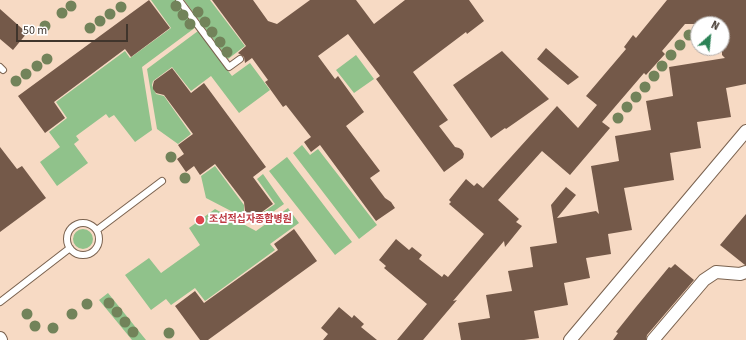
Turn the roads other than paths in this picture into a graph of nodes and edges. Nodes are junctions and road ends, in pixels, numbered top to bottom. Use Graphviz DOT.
graph roads {
  1 [pos="179,0"];
  2 [pos="240,60"];
  3 [pos="746,131"];
  4 [pos="162,181"];
  5 [pos="97,230"];
  6 [pos="70,248"];
  7 [pos="746,272"];
  8 [pos="0,302"];
  9 [pos="570,340"];
  10 [pos="653,340"];
  1 -- 2 [label="lane"];
  3 -- 9 [label="street"];
  4 -- 5 [label="lane"];
  5 -- 6 [label="lane"];
  5 -- 6 [label="lane"];
  6 -- 8 [label="lane"];
  7 -- 10 [label="street"];
}
